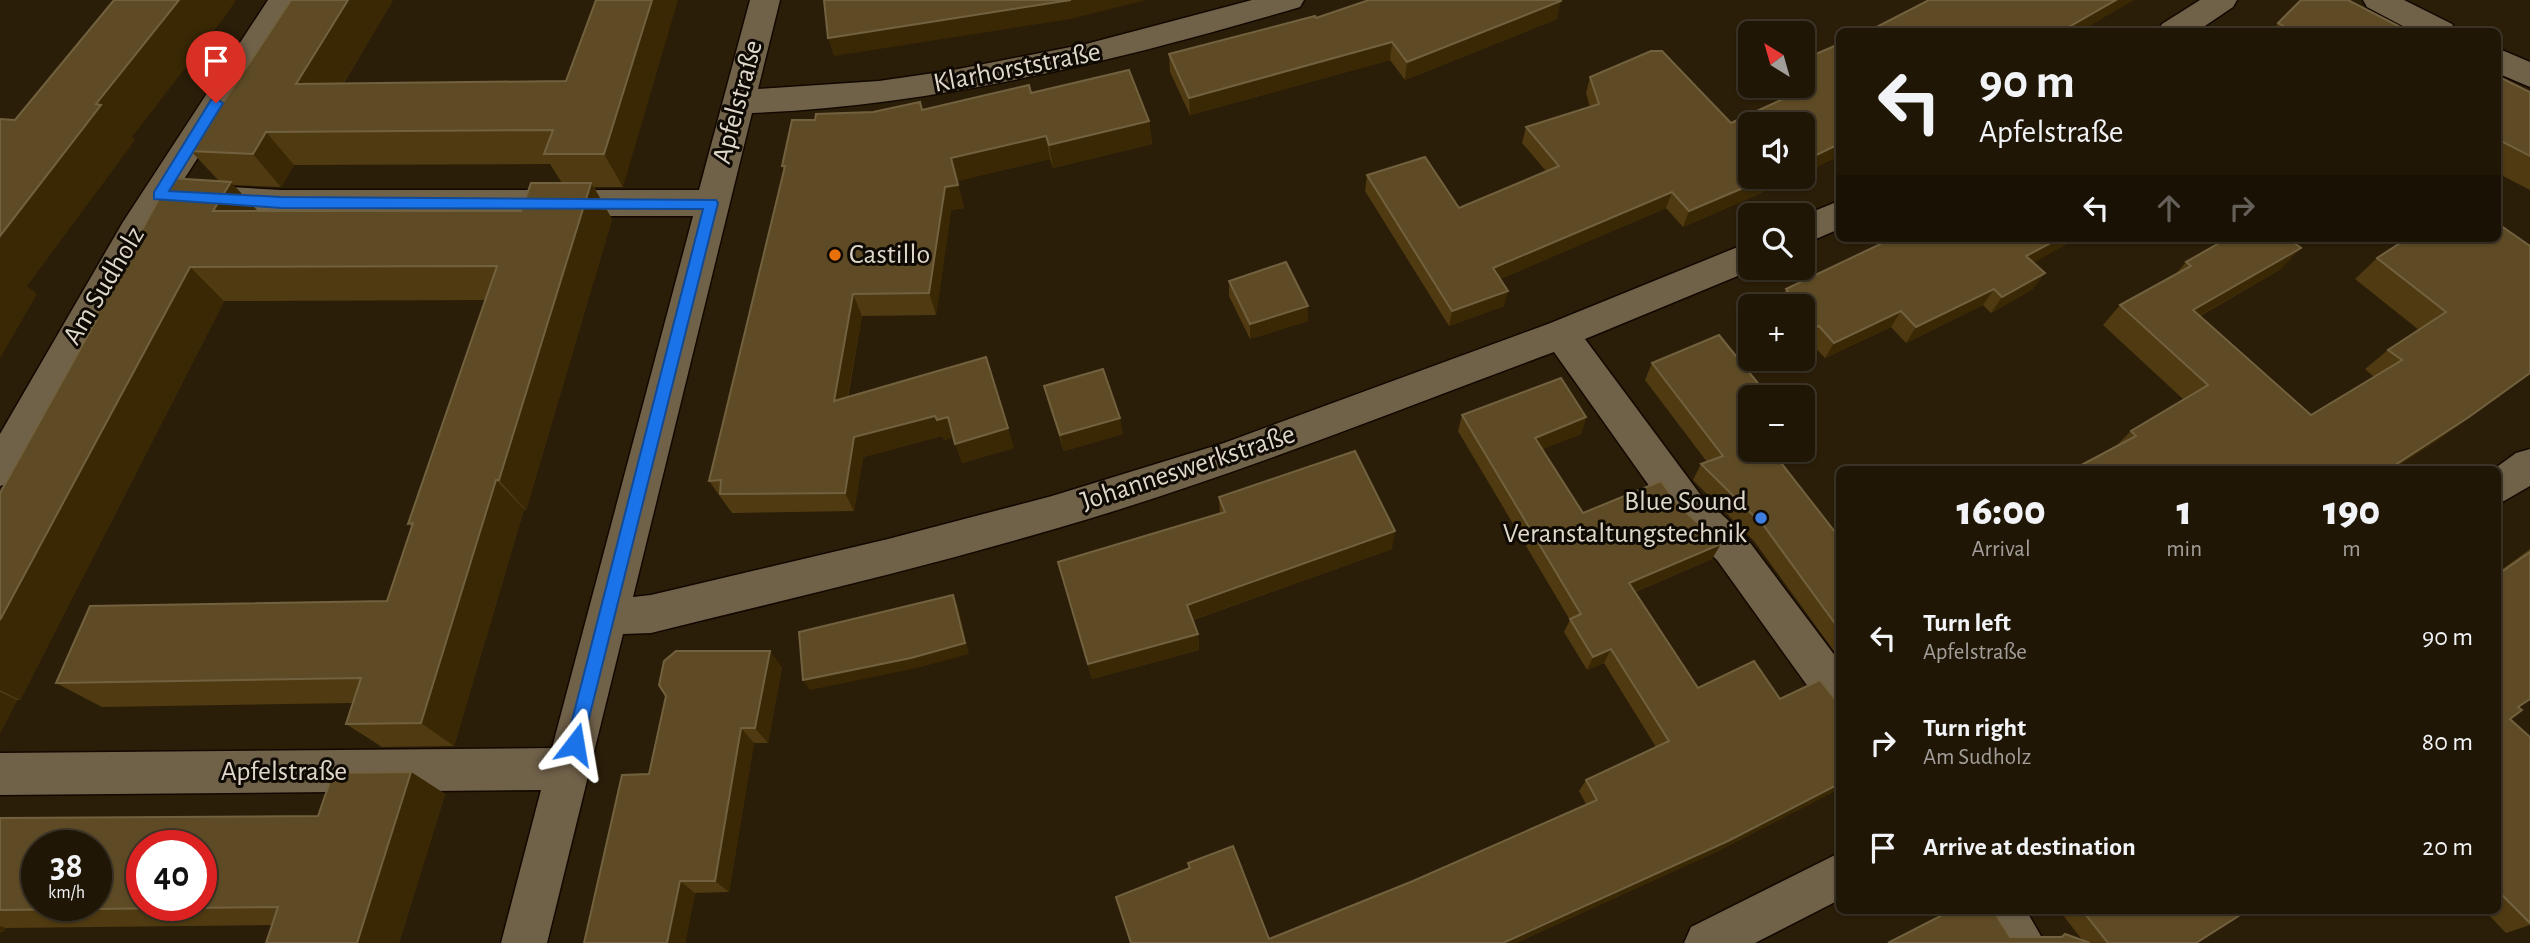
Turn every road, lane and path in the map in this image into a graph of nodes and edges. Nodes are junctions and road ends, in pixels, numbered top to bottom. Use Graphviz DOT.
graph roads {
  1 [pos="284,0"];
  2 [pos="765,0"];
  3 [pos="1289,0"];
  4 [pos="2222,0"];
  5 [pos="2378,0"];
  6 [pos="2179,28"];
  7 [pos="2433,28"];
  8 [pos="2501,62"];
  9 [pos="2530,76"];
  10 [pos="739,102"];
  11 [pos="159,195"];
  12 [pos="711,203"];
  13 [pos="1836,215"];
  14 [pos="1815,226"];
  15 [pos="1738,261"];
  16 [pos="1561,334"];
  17 [pos="2530,465"];
  18 [pos="0,471"];
  19 [pos="2501,485"];
  20 [pos="607,617"];
  21 [pos="1836,691"];
  22 [pos="568,769"];
  23 [pos="0,774"];
  24 [pos="1836,878"];
  25 [pos="2001,914"];
  26 [pos="524,943"];
  27 [pos="1707,943"];
  28 [pos="2022,943"];
  1 -- 11 [label="street, Am Sudholz"];
  2 -- 10 [label="street, Apfelstraße"];
  3 -- 10 [label="street, Klarhorststraße"];
  4 -- 6 [label="street"];
  5 -- 7 [label="street"];
  8 -- 9 [label="street"];
  10 -- 12 [label="street, Apfelstraße"];
  11 -- 12 [label="street, Apfelstraße"];
  11 -- 18 [label="street, Am Sudholz"];
  12 -- 20 [label="street, Apfelstraße"];
  13 -- 14 [label="street"];
  15 -- 16 [label="street, Johanneswerkstraße"];
  16 -- 20 [label="street, Johanneswerkstraße"];
  16 -- 21 [label="street"];
  17 -- 19 [label="street"];
  20 -- 22 [label="street, Apfelstraße"];
  22 -- 23 [label="street, Apfelstraße"];
  22 -- 26 [label="street, Apfelstraße"];
  24 -- 27 [label="street"];
  25 -- 28 [label="street"];
}
